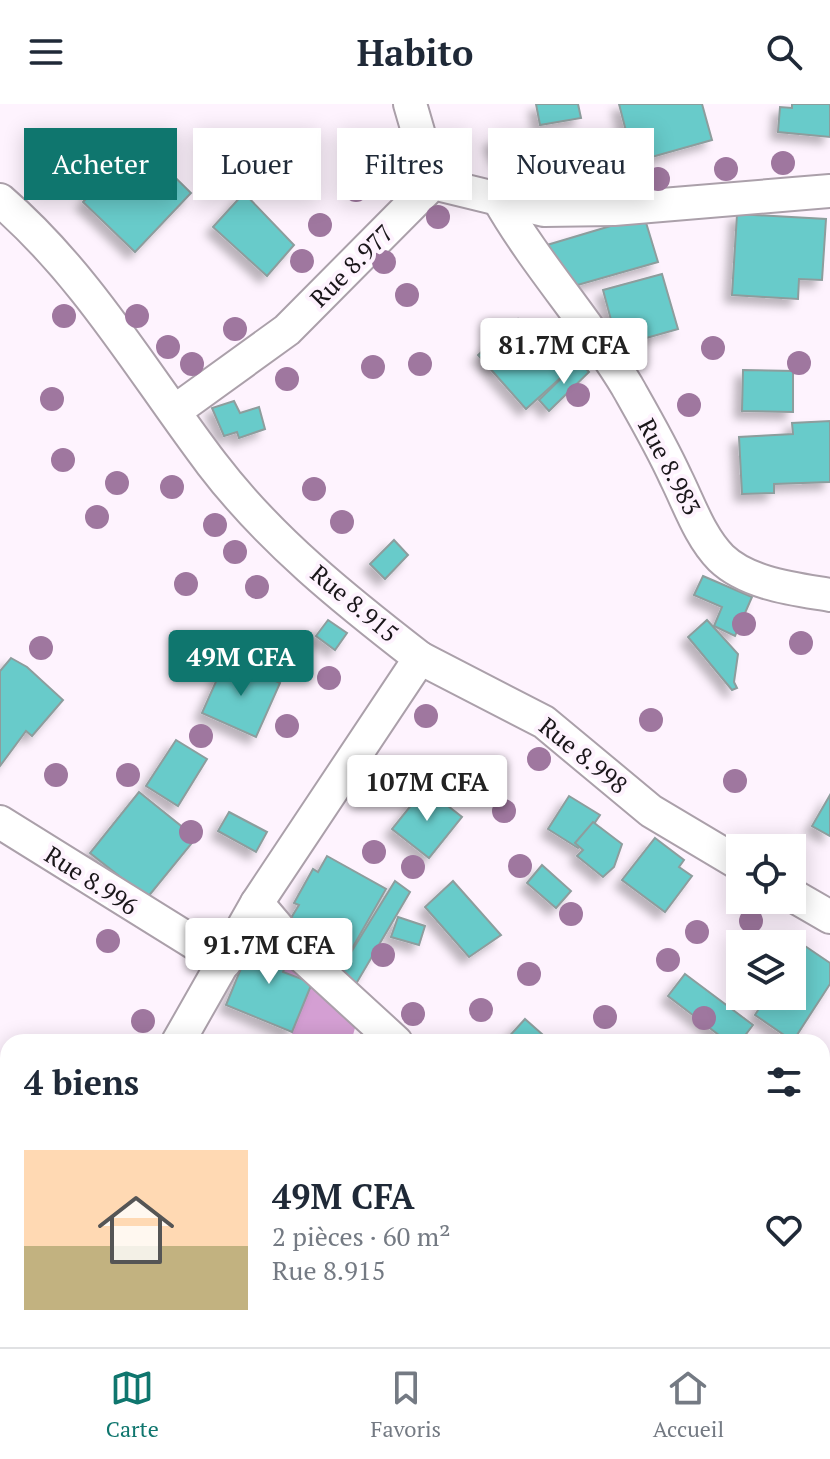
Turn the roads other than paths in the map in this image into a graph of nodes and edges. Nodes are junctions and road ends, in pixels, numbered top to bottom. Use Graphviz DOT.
graph roads {
  1 [pos="410,104"];
  2 [pos="417,128"];
  3 [pos="830,191"];
  4 [pos="0,200"];
  5 [pos="416,200"];
  6 [pos="499,200"];
  7 [pos="175,411"];
  8 [pos="830,595"];
  9 [pos="420,658"];
  10 [pos="0,822"];
  11 [pos="726,856"];
  12 [pos="257,903"];
  13 [pos="806,903"];
  14 [pos="830,917"];
  15 [pos="225,962"];
  16 [pos="183,1034"];
  17 [pos="387,1034"];
  1 -- 2 [label="street"];
  3 -- 6 [label="street"];
  4 -- 7 [label="street, Rue 8.915"];
  5 -- 7 [label="street, Rue 8.977"];
  6 -- 8 [label="street, Rue 8.983"];
  7 -- 9 [label="street, Rue 8.915"];
  9 -- 11 [label="street, Rue 8.998"];
  9 -- 12 [label="street, Rue 8.915"];
  10 -- 15 [label="street, Rue 8.996"];
  12 -- 15 [label="street, Rue 8.915"];
  12 -- 17 [label="street"];
  13 -- 14 [label="street"];
  15 -- 16 [label="street, Rue 8.915"];
}
